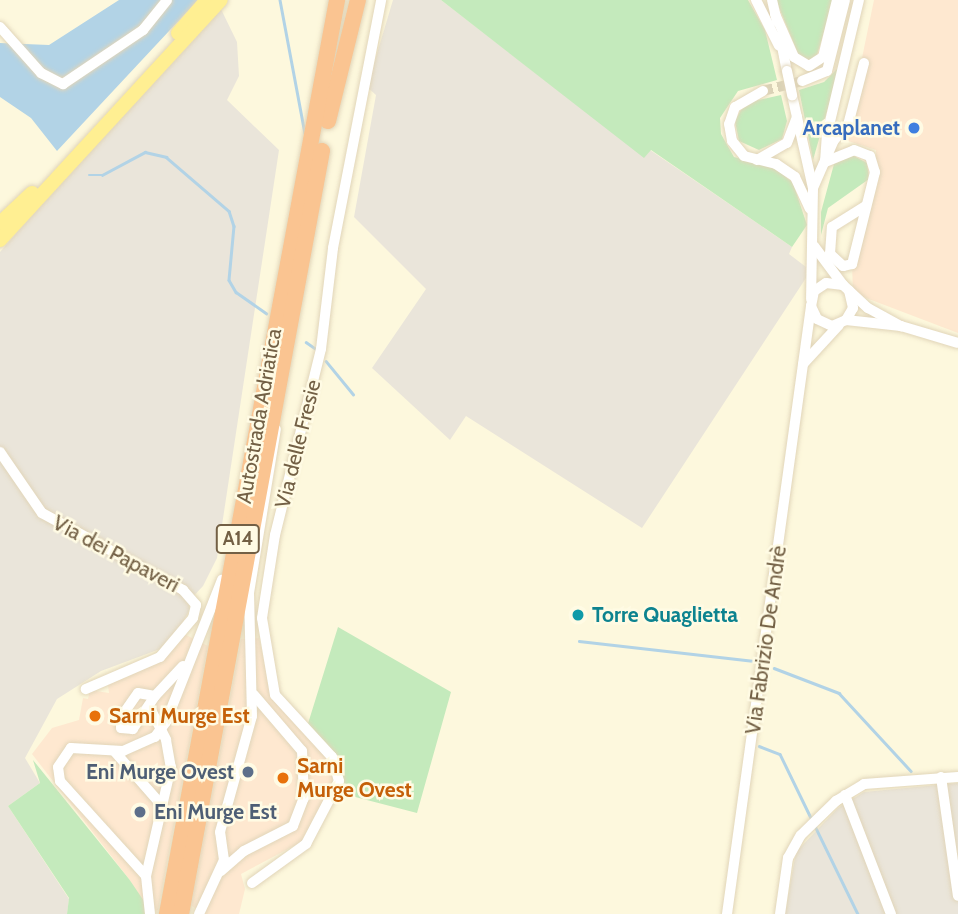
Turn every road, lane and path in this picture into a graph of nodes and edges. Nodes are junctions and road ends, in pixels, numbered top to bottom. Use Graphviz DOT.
graph roads {
  1 [pos="167,0"];
  2 [pos="207,0"];
  3 [pos="221,0"];
  4 [pos="329,0"];
  5 [pos="337,0"];
  6 [pos="346,0"];
  7 [pos="358,0"];
  8 [pos="381,0"];
  9 [pos="756,0"];
  10 [pos="772,0"];
  11 [pos="859,0"];
  12 [pos="843,2"];
  13 [pos="775,14"];
  14 [pos="0,27"];
  15 [pos="864,63"];
  16 [pos="787,68"];
  17 [pos="802,81"];
  18 [pos="763,91"];
  19 [pos="797,117"];
  20 [pos="328,121"];
  21 [pos="310,145"];
  22 [pos="757,160"];
  23 [pos="825,162"];
  24 [pos="813,188"];
  25 [pos="866,206"];
  26 [pos="814,218"];
  27 [pos="0,223"];
  28 [pos="0,240"];
  29 [pos="814,246"];
  30 [pos="846,288"];
  31 [pos="811,302"];
  32 [pos="843,322"];
  33 [pos="901,327"];
  34 [pos="958,343"];
  35 [pos="801,366"];
  36 [pos="270,405"];
  37 [pos="0,452"];
  38 [pos="187,662"];
  39 [pos="86,689"];
  40 [pos="254,695"];
  41 [pos="161,730"];
  42 [pos="114,752"];
  43 [pos="942,777"];
  44 [pos="958,777"];
  45 [pos="845,795"];
  46 [pos="159,802"];
  47 [pos="219,873"];
  48 [pos="146,876"];
  49 [pos="252,883"];
  50 [pos="958,896"];
  51 [pos="150,914"];
  52 [pos="167,914"];
  53 [pos="181,914"];
  54 [pos="199,914"];
  55 [pos="727,914"];
  56 [pos="780,914"];
  57 [pos="891,914"];
  1 -- 14 [label="street"];
  2 -- 27 [label="main road"];
  3 -- 28 [label="main road"];
  4 -- 21 [label="highway, A14"];
  5 -- 21 [label="highway, A14"];
  6 -- 20 [label="highway, Autostrada Adriatica / A14"];
  7 -- 20 [label="highway, A14"];
  8 -- 49 [label="street, Via delle Fresie"];
  9 -- 16 [label="street"];
  10 -- 13 [label="street"];
  11 -- 23 [label="street"];
  12 -- 13 [label="street"];
  12 -- 17 [label="street"];
  13 -- 16 [label="street"];
  15 -- 23 [label="street"];
  16 -- 19 [label="street, Via Fabrizio De Andrè, bridge"];
  18 -- 22 [label="street"];
  19 -- 22 [label="street"];
  19 -- 24 [label="street, Via Fabrizio De Andrè"];
  20 -- 36 [label="highway, Autostrada Adriatica / A14"];
  21 -- 36 [label="highway, Autostrada Adriatica / A14"];
  22 -- 26 [label="street"];
  23 -- 24 [label="street"];
  23 -- 25 [label="street"];
  24 -- 26 [label="street, Via Fabrizio De Andrè"];
  25 -- 25 [label="street"];
  26 -- 29 [label="street, Via Fabrizio De Andrè"];
  29 -- 30 [label="street"];
  29 -- 31 [label="street, Via Fabrizio De Andrè"];
  30 -- 31 [label="street"];
  30 -- 32 [label="street"];
  30 -- 33 [label="street"];
  31 -- 32 [label="street"];
  31 -- 35 [label="street, Via Fabrizio De Andrè"];
  32 -- 33 [label="street"];
  32 -- 35 [label="street"];
  33 -- 34 [label="street"];
  35 -- 55 [label="street, Via Fabrizio De Andrè"];
  36 -- 38 [label="street"];
  36 -- 40 [label="street"];
  36 -- 52 [label="highway, Autostrada Adriatica / A14"];
  36 -- 53 [label="highway, Autostrada Adriatica / A14"];
  37 -- 39 [label="street, Via dei Papaveri"];
  38 -- 41 [label="street"];
  38 -- 41 [label="street"];
  40 -- 47 [label="street"];
  40 -- 47 [label="street"];
  41 -- 42 [label="street"];
  41 -- 46 [label="street"];
  42 -- 46 [label="street"];
  42 -- 48 [label="street"];
  43 -- 44 [label="street"];
  43 -- 45 [label="street"];
  43 -- 50 [label="street"];
  45 -- 56 [label="street"];
  45 -- 57 [label="street"];
  46 -- 48 [label="street"];
  47 -- 54 [label="street"];
  48 -- 51 [label="street"];
}
